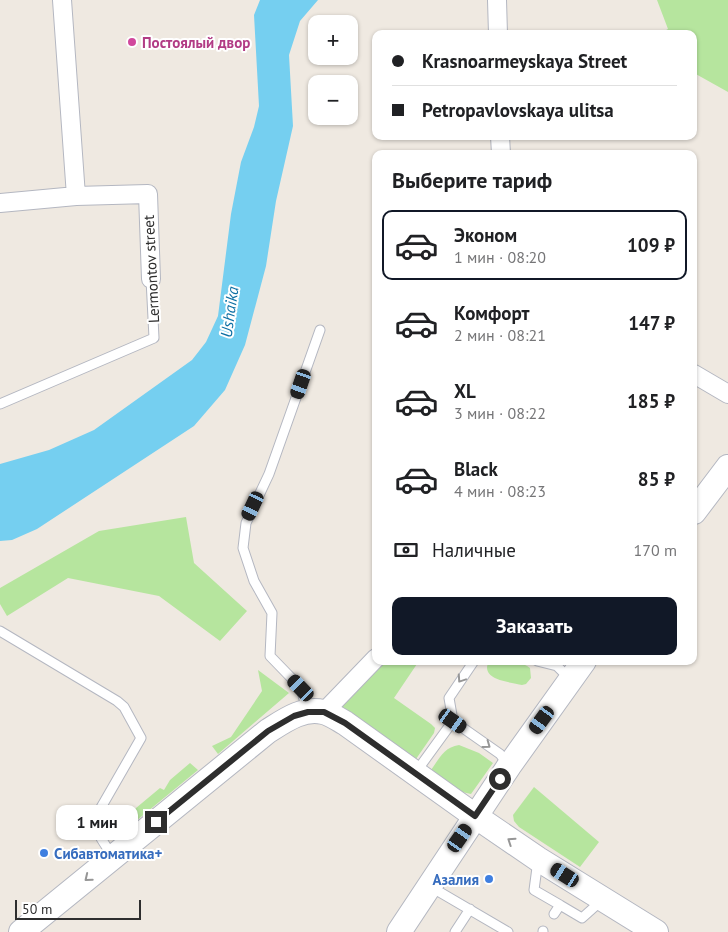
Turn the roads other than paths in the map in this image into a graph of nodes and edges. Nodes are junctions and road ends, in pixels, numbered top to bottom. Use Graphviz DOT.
graph roads {
  1 [pos="62,0"];
  2 [pos="497,0"];
  3 [pos="498,30"];
  4 [pos="76,196"];
  5 [pos="0,203"];
  6 [pos="151,279"];
  7 [pos="320,330"];
  8 [pos="697,376"];
  9 [pos="728,394"];
  10 [pos="0,404"];
  11 [pos="728,467"];
  12 [pos="697,508"];
  13 [pos="0,631"];
  14 [pos="372,662"];
  15 [pos="471,665"];
  16 [pos="553,665"];
  17 [pos="581,665"];
  18 [pos="571,680"];
  19 [pos="316,712"];
  20 [pos="453,721"];
  21 [pos="509,766"];
  22 [pos="415,773"];
  23 [pos="475,816"];
  24 [pos="113,858"];
  25 [pos="538,859"];
  26 [pos="429,886"];
  27 [pos="603,899"];
  28 [pos="560,905"];
  29 [pos="470,910"];
  30 [pos="554,914"];
  31 [pos="21,932"];
  32 [pos="399,932"];
  33 [pos="454,932"];
  34 [pos="508,932"];
  35 [pos="656,932"];
  1 -- 4 [label="street"];
  2 -- 3 [label="street"];
  4 -- 5 [label="street, Lermontov street"];
  4 -- 6 [label="street, Lermontov street"];
  6 -- 10 [label="lane, Lermontov street"];
  7 -- 19 [label="lane"];
  8 -- 9 [label="street"];
  11 -- 12 [label="main road"];
  13 -- 24 [label="lane"];
  14 -- 19 [label="street"];
  15 -- 20 [label="lane, one-way"];
  16 -- 18 [label="lane"];
  17 -- 18 [label="main road"];
  18 -- 21 [label="main road"];
  19 -- 22 [label="main road"];
  19 -- 24 [label="main road"];
  20 -- 21 [label="lane, one-way"];
  20 -- 22 [label="lane"];
  21 -- 23 [label="main road"];
  22 -- 23 [label="main road"];
  25 -- 23 [label="main road, one-way"];
  23 -- 26 [label="main road"];
  24 -- 31 [label="main road, one-way"];
  25 -- 27 [label="main road"];
  25 -- 28 [label="lane"];
  26 -- 29 [label="lane"];
  26 -- 32 [label="main road"];
  27 -- 28 [label="lane"];
  27 -- 35 [label="main road"];
  28 -- 30 [label="lane"];
  29 -- 33 [label="lane"];
  29 -- 34 [label="lane"];
}
